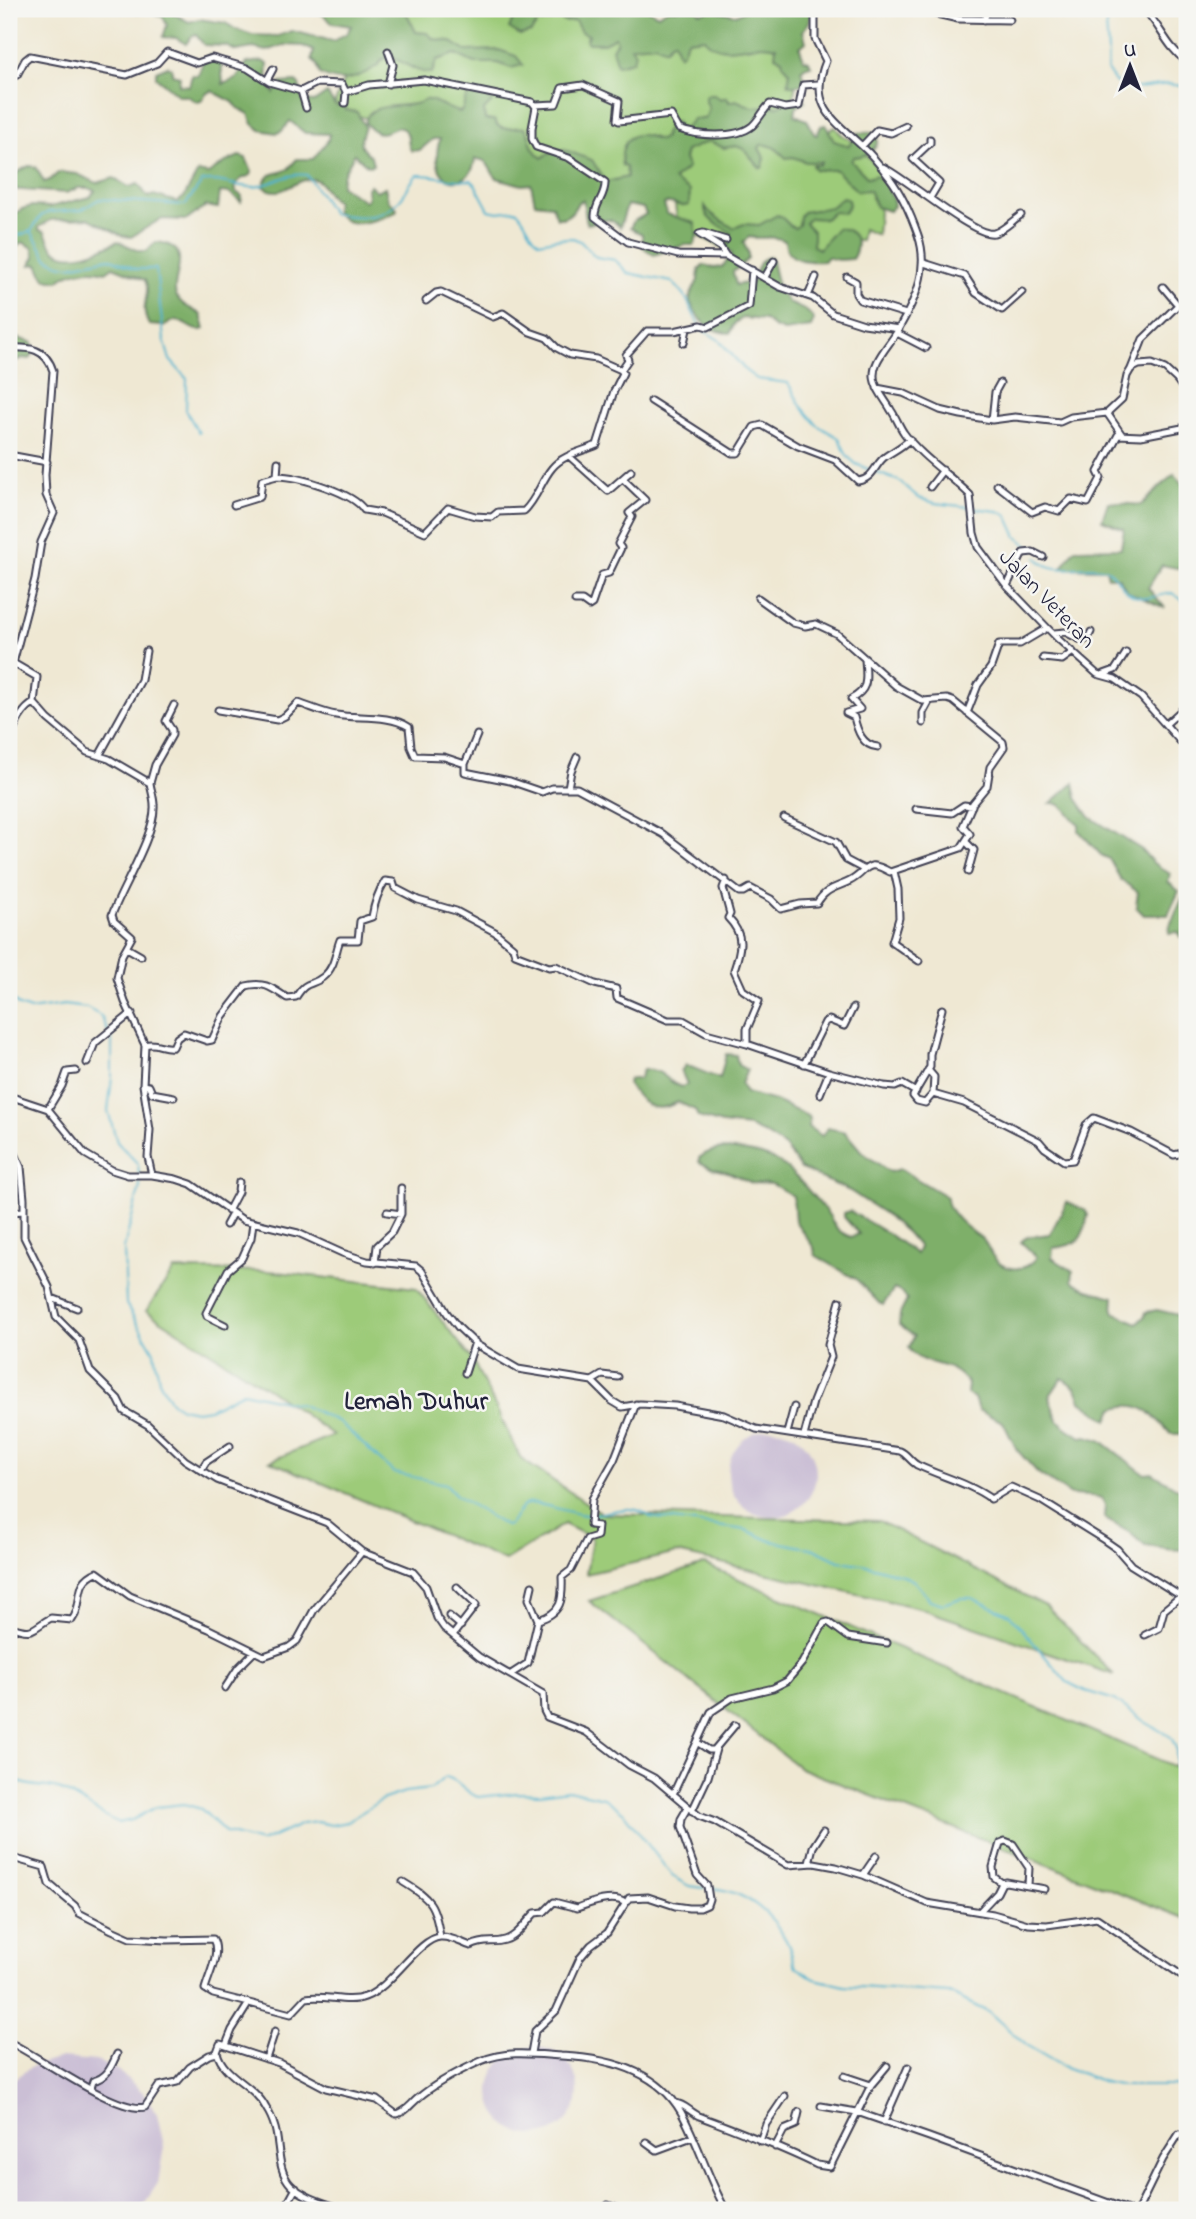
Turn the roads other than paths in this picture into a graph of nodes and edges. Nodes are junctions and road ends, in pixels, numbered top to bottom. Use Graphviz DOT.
graph roads {
  1 [pos="814,9"];
  2 [pos="915,9"];
  3 [pos="988,9"];
  4 [pos="1146,9"];
  5 [pos="984,20"];
  6 [pos="1010,20"];
  7 [pos="388,51"];
  8 [pos="1187,62"];
  9 [pos="273,69"];
  10 [pos="9,78"];
  11 [pos="267,80"];
  12 [pos="388,84"];
  13 [pos="818,84"];
  14 [pos="301,91"];
  15 [pos="346,92"];
  16 [pos="345,103"];
  17 [pos="535,105"];
  18 [pos="306,108"];
  19 [pos="906,126"];
  20 [pos="929,139"];
  21 [pos="862,146"];
  22 [pos="880,166"];
  23 [pos="929,198"];
  24 [pos="1021,215"];
  25 [pos="726,240"];
  26 [pos="726,256"];
  27 [pos="775,261"];
  28 [pos="924,263"];
  29 [pos="752,270"];
  30 [pos="765,277"];
  31 [pos="816,277"];
  32 [pos="847,277"];
  33 [pos="1163,287"];
  34 [pos="1022,292"];
  35 [pos="808,296"];
  36 [pos="1187,300"];
  37 [pos="426,301"];
  38 [pos="1178,305"];
  39 [pos="478,308"];
  40 [pos="906,314"];
  41 [pos="474,315"];
  42 [pos="687,329"];
  43 [pos="898,331"];
  44 [pos="684,343"];
  45 [pos="9,348"];
  46 [pos="926,348"];
  47 [pos="1131,369"];
  48 [pos="621,370"];
  49 [pos="1000,383"];
  50 [pos="1185,386"];
  51 [pos="877,388"];
  52 [pos="651,401"];
  53 [pos="1187,406"];
  54 [pos="1107,413"];
  55 [pos="992,420"];
  56 [pos="1187,427"];
  57 [pos="1122,435"];
  58 [pos="910,439"];
  59 [pos="9,455"];
  60 [pos="570,457"];
  61 [pos="47,462"];
  62 [pos="278,463"];
  63 [pos="943,470"];
  64 [pos="631,471"];
  65 [pos="277,476"];
  66 [pos="623,479"];
  67 [pos="997,485"];
  68 [pos="930,487"];
  69 [pos="234,505"];
  70 [pos="1043,557"];
  71 [pos="1007,586"];
  72 [pos="758,598"];
  73 [pos="575,601"];
  74 [pos="1047,628"];
  75 [pos="1091,632"];
  76 [pos="1054,633"];
  77 [pos="146,651"];
  78 [pos="1073,652"];
  79 [pos="1126,653"];
  80 [pos="1043,658"];
  81 [pos="865,659"];
  82 [pos="11,665"];
  83 [pos="1097,674"];
  84 [pos="929,702"];
  85 [pos="34,703"];
  86 [pos="173,705"];
  87 [pos="1187,705"];
  88 [pos="218,710"];
  89 [pos="967,713"];
  90 [pos="923,723"];
  91 [pos="1166,724"];
  92 [pos="477,735"];
  93 [pos="10,741"];
  94 [pos="878,747"];
  95 [pos="1187,749"];
  96 [pos="99,756"];
  97 [pos="577,757"];
  98 [pos="465,764"];
  99 [pos="150,783"];
  100 [pos="568,788"];
  101 [pos="972,806"];
  102 [pos="916,809"];
  103 [pos="784,818"];
  104 [pos="966,842"];
  105 [pos="863,869"];
  106 [pos="894,871"];
  107 [pos="968,872"];
  108 [pos="726,880"];
  109 [pos="127,948"];
  110 [pos="141,956"];
  111 [pos="919,961"];
  112 [pos="853,1008"];
  113 [pos="942,1009"];
  114 [pos="132,1013"];
  115 [pos="747,1044"];
  116 [pos="145,1045"];
  117 [pos="87,1063"];
  118 [pos="804,1064"];
  119 [pos="928,1070"];
  120 [pos="76,1071"];
  121 [pos="829,1072"];
  122 [pos="143,1084"];
  123 [pos="916,1092"];
  124 [pos="820,1094"];
  125 [pos="933,1094"];
  126 [pos="9,1096"];
  127 [pos="174,1097"];
  128 [pos="48,1110"];
  129 [pos="9,1140"];
  130 [pos="1187,1152"];
  131 [pos="152,1175"];
  132 [pos="239,1182"];
  133 [pos="401,1188"];
  134 [pos="24,1211"];
  135 [pos="9,1212"];
  136 [pos="387,1212"];
  137 [pos="230,1213"];
  138 [pos="401,1214"];
  139 [pos="253,1223"];
  140 [pos="226,1225"];
  141 [pos="375,1262"];
  142 [pos="52,1298"];
  143 [pos="840,1301"];
  144 [pos="77,1308"];
  145 [pos="225,1325"];
  146 [pos="475,1342"];
  147 [pos="465,1373"];
  148 [pos="618,1377"];
  149 [pos="592,1381"];
  150 [pos="636,1404"];
  151 [pos="793,1407"];
  152 [pos="787,1433"];
  153 [pos="804,1436"];
  154 [pos="230,1446"];
  155 [pos="201,1470"];
  156 [pos="362,1552"];
  157 [pos="532,1586"];
  158 [pos="457,1587"];
  159 [pos="1184,1598"];
  160 [pos="449,1616"];
  161 [pos="538,1620"];
  162 [pos="9,1626"];
  163 [pos="461,1626"];
  164 [pos="453,1635"];
  165 [pos="1145,1635"];
  166 [pos="887,1643"];
  167 [pos="254,1652"];
  168 [pos="511,1674"];
  169 [pos="225,1688"];
  170 [pos="735,1725"];
  171 [pos="698,1743"];
  172 [pos="716,1749"];
  173 [pos="673,1794"];
  174 [pos="690,1809"];
  175 [pos="824,1830"];
  176 [pos="876,1856"];
  177 [pos="9,1857"];
  178 [pos="809,1863"];
  179 [pos="863,1875"];
  180 [pos="403,1882"];
  181 [pos="1002,1883"];
  182 [pos="1028,1885"];
  183 [pos="1045,1889"];
  184 [pos="625,1903"];
  185 [pos="980,1911"];
  186 [pos="440,1937"];
  187 [pos="1187,1979"];
  188 [pos="249,2003"];
  189 [pos="275,2031"];
  190 [pos="9,2042"];
  191 [pos="226,2045"];
  192 [pos="217,2053"];
  193 [pos="530,2053"];
  194 [pos="117,2054"];
  195 [pos="266,2059"];
  196 [pos="887,2066"];
  197 [pos="908,2067"];
  198 [pos="844,2076"];
  199 [pos="871,2085"];
  200 [pos="91,2088"];
  201 [pos="785,2096"];
  202 [pos="675,2102"];
  203 [pos="821,2106"];
  204 [pos="799,2112"];
  205 [pos="857,2112"];
  206 [pos="884,2122"];
  207 [pos="1179,2134"];
  208 [pos="692,2137"];
  209 [pos="760,2141"];
  210 [pos="646,2142"];
  211 [pos="775,2147"];
  212 [pos="296,2188"];
  213 [pos="287,2203"];
  214 [pos="284,2210"];
  215 [pos="298,2210"];
  216 [pos="345,2210"];
  217 [pos="376,2210"];
  218 [pos="384,2210"];
  219 [pos="603,2210"];
  220 [pos="623,2210"];
  221 [pos="726,2210"];
  222 [pos="1128,2210"];
  223 [pos="1139,2210"];
  1 -- 13 [label="street"];
  2 -- 5 [label="street"];
  3 -- 5 [label="street"];
  4 -- 8 [label="street"];
  5 -- 6 [label="street"];
  7 -- 12 [label="street"];
  9 -- 11 [label="street"];
  10 -- 11 [label="street"];
  11 -- 14 [label="street"];
  12 -- 15 [label="street"];
  12 -- 17 [label="street"];
  13 -- 17 [label="street"];
  13 -- 21 [label="street"];
  14 -- 15 [label="street"];
  14 -- 18 [label="street"];
  15 -- 16 [label="street"];
  17 -- 26 [label="street"];
  19 -- 21 [label="street"];
  20 -- 23 [label="street"];
  21 -- 22 [label="street"];
  22 -- 23 [label="street"];
  22 -- 28 [label="street"];
  23 -- 24 [label="street"];
  25 -- 26 [label="street"];
  26 -- 29 [label="street"];
  27 -- 30 [label="street"];
  28 -- 34 [label="street"];
  28 -- 40 [label="street"];
  29 -- 30 [label="street"];
  29 -- 42 [label="street"];
  30 -- 35 [label="street"];
  31 -- 35 [label="street"];
  32 -- 40 [label="street"];
  33 -- 38 [label="street"];
  35 -- 43 [label="street"];
  36 -- 38 [label="street"];
  37 -- 39 [label="street"];
  38 -- 47 [label="street"];
  39 -- 41 [label="street"];
  39 -- 48 [label="street"];
  40 -- 43 [label="street"];
  42 -- 44 [label="street"];
  42 -- 48 [label="street"];
  43 -- 46 [label="street"];
  43 -- 51 [label="street"];
  45 -- 61 [label="street"];
  47 -- 50 [label="street"];
  47 -- 54 [label="street"];
  48 -- 60 [label="street"];
  49 -- 55 [label="street"];
  50 -- 53 [label="street"];
  51 -- 55 [label="street"];
  51 -- 58 [label="street, Jalan Veteran"];
  52 -- 58 [label="street"];
  54 -- 55 [label="street"];
  54 -- 57 [label="street"];
  56 -- 57 [label="street"];
  57 -- 67 [label="street"];
  58 -- 63 [label="street, Jalan Veteran"];
  59 -- 61 [label="street"];
  60 -- 65 [label="street"];
  60 -- 66 [label="street"];
  61 -- 82 [label="street"];
  62 -- 65 [label="street"];
  63 -- 68 [label="street"];
  63 -- 71 [label="street, Jalan Veteran"];
  64 -- 66 [label="street"];
  65 -- 69 [label="street"];
  66 -- 73 [label="street"];
  70 -- 71 [label="street"];
  71 -- 74 [label="street, Jalan Veteran"];
  72 -- 81 [label="street"];
  74 -- 76 [label="street, Jalan Veteran"];
  74 -- 89 [label="street"];
  75 -- 76 [label="street"];
  76 -- 78 [label="street, Jalan Veteran"];
  77 -- 96 [label="street"];
  78 -- 80 [label="street"];
  78 -- 83 [label="street, Jalan Veteran"];
  79 -- 83 [label="street"];
  81 -- 84 [label="street"];
  81 -- 94 [label="street"];
  82 -- 85 [label="street"];
  83 -- 91 [label="street, Jalan Veteran"];
  84 -- 89 [label="street"];
  84 -- 90 [label="street"];
  85 -- 93 [label="street"];
  85 -- 96 [label="street"];
  86 -- 99 [label="street"];
  87 -- 91 [label="street"];
  88 -- 98 [label="street"];
  89 -- 101 [label="street"];
  91 -- 95 [label="street, Jalan Veteran"];
  92 -- 98 [label="street"];
  96 -- 99 [label="street"];
  97 -- 100 [label="street"];
  98 -- 100 [label="street"];
  99 -- 109 [label="street"];
  100 -- 108 [label="street"];
  101 -- 102 [label="street"];
  101 -- 104 [label="street"];
  103 -- 105 [label="street"];
  104 -- 106 [label="street"];
  104 -- 107 [label="street"];
  105 -- 106 [label="street"];
  105 -- 108 [label="street"];
  106 -- 111 [label="street"];
  108 -- 115 [label="street"];
  109 -- 110 [label="street"];
  109 -- 114 [label="street"];
  112 -- 118 [label="street"];
  113 -- 119 [label="street"];
  114 -- 116 [label="street"];
  114 -- 117 [label="street"];
  115 -- 116 [label="street"];
  115 -- 118 [label="street"];
  116 -- 122 [label="street"];
  118 -- 121 [label="street"];
  119 -- 123 [label="street"];
  119 -- 125 [label="street"];
  120 -- 128 [label="street"];
  121 -- 123 [label="street"];
  121 -- 124 [label="street"];
  122 -- 127 [label="street"];
  122 -- 131 [label="street"];
  123 -- 125 [label="street"];
  125 -- 130 [label="street"];
  126 -- 128 [label="street"];
  128 -- 131 [label="street"];
  129 -- 134 [label="street"];
  131 -- 137 [label="street"];
  132 -- 137 [label="street"];
  133 -- 138 [label="street"];
  134 -- 135 [label="street"];
  134 -- 142 [label="street"];
  136 -- 138 [label="street"];
  137 -- 139 [label="street"];
  137 -- 140 [label="street"];
  138 -- 141 [label="street"];
  139 -- 141 [label="street"];
  139 -- 145 [label="street"];
  141 -- 146 [label="street"];
  142 -- 144 [label="street"];
  142 -- 155 [label="street"];
  143 -- 153 [label="street"];
  146 -- 147 [label="street"];
  146 -- 149 [label="street"];
  148 -- 149 [label="street"];
  149 -- 150 [label="street"];
  150 -- 152 [label="street"];
  150 -- 161 [label="street"];
  151 -- 152 [label="street"];
  152 -- 153 [label="street"];
  153 -- 159 [label="street"];
  154 -- 155 [label="street"];
  155 -- 156 [label="street"];
  156 -- 164 [label="street"];
  156 -- 167 [label="street"];
  157 -- 161 [label="street"];
  158 -- 163 [label="street"];
  159 -- 165 [label="street"];
  160 -- 163 [label="street"];
  161 -- 168 [label="street"];
  162 -- 167 [label="street"];
  163 -- 164 [label="street"];
  164 -- 168 [label="street"];
  166 -- 171 [label="street"];
  167 -- 169 [label="street"];
  168 -- 173 [label="street"];
  170 -- 172 [label="street"];
  171 -- 172 [label="street"];
  171 -- 173 [label="street"];
  172 -- 174 [label="street"];
  173 -- 174 [label="street"];
  174 -- 178 [label="street"];
  174 -- 184 [label="street"];
  175 -- 178 [label="street"];
  176 -- 179 [label="street"];
  177 -- 188 [label="street"];
  178 -- 179 [label="street"];
  179 -- 185 [label="street"];
  180 -- 186 [label="street"];
  181 -- 182 [label="street"];
  181 -- 182 [label="street"];
  181 -- 185 [label="street"];
  182 -- 183 [label="street"];
  184 -- 186 [label="street"];
  184 -- 193 [label="street"];
  185 -- 187 [label="street"];
  186 -- 188 [label="street"];
  188 -- 191 [label="street"];
  189 -- 195 [label="street"];
  190 -- 200 [label="street"];
  191 -- 192 [label="street"];
  191 -- 195 [label="street"];
  192 -- 200 [label="street"];
  192 -- 212 [label="street"];
  193 -- 195 [label="street"];
  193 -- 202 [label="street"];
  194 -- 200 [label="street"];
  196 -- 199 [label="street"];
  197 -- 206 [label="street"];
  198 -- 199 [label="street"];
  199 -- 205 [label="street"];
  201 -- 209 [label="street"];
  202 -- 208 [label="street"];
  202 -- 209 [label="street"];
  203 -- 205 [label="street"];
  204 -- 211 [label="street"];
  205 -- 206 [label="street"];
  205 -- 211 [label="street"];
  206 -- 222 [label="street"];
  207 -- 223 [label="street"];
  208 -- 210 [label="street"];
  208 -- 221 [label="street"];
  209 -- 211 [label="street"];
  212 -- 213 [label="street"];
  212 -- 216 [label="street"];
  213 -- 214 [label="street"];
  213 -- 215 [label="street"];
  217 -- 218 [label="street"];
  219 -- 220 [label="street"];
}
